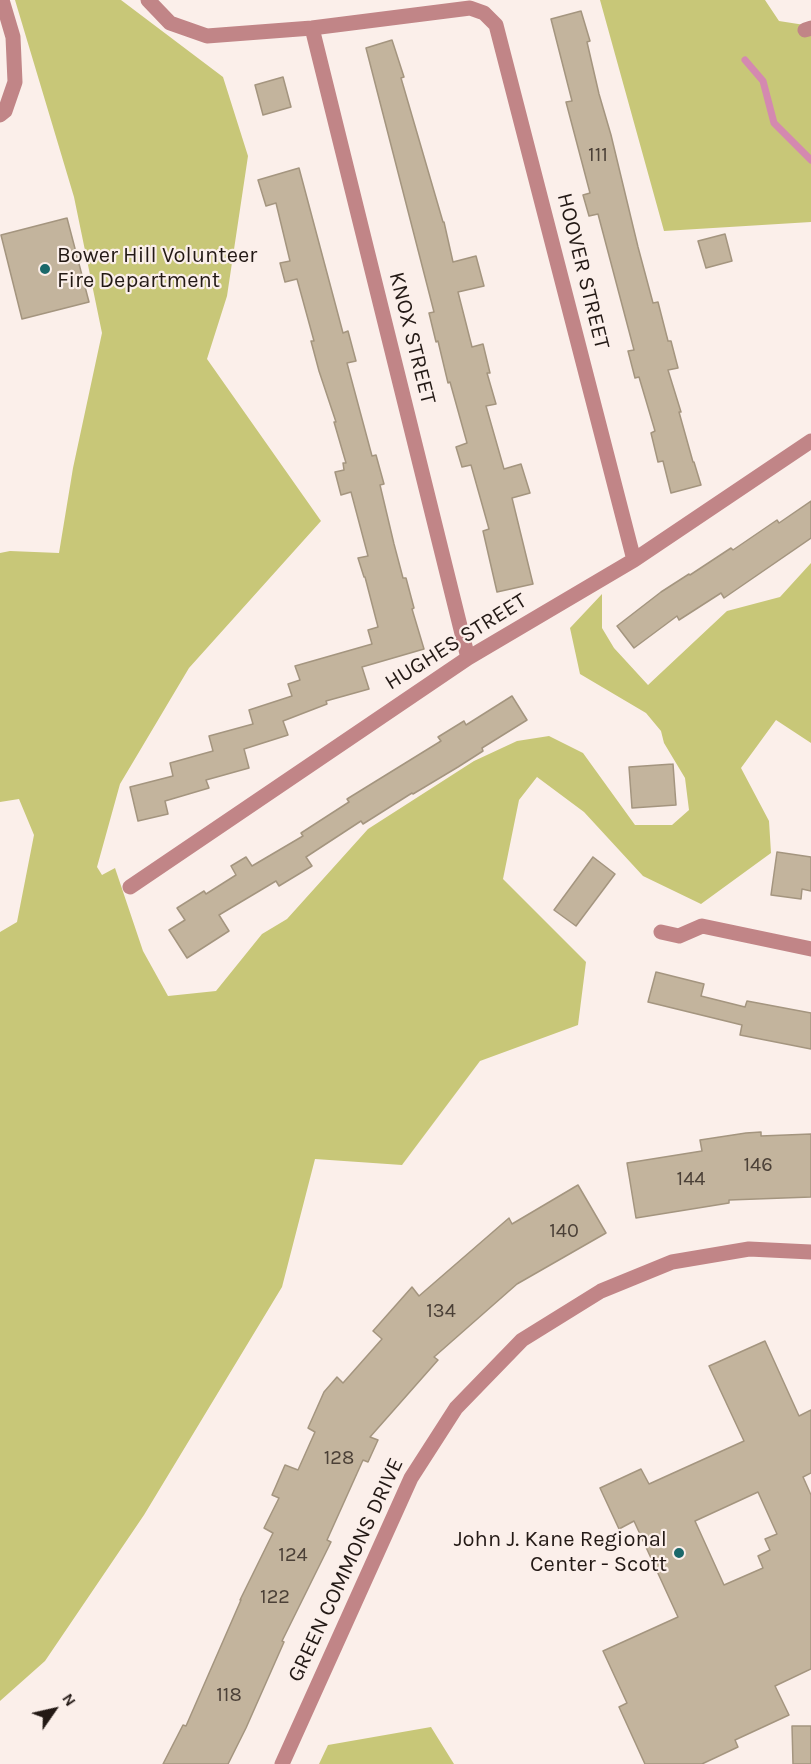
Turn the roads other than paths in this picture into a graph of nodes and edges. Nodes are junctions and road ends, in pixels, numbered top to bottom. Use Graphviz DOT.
graph roads {
  1 [pos="2,0"];
  2 [pos="148,0"];
  3 [pos="312,28"];
  4 [pos="0,116"];
  5 [pos="811,441"];
  6 [pos="634,560"];
  7 [pos="468,658"];
  8 [pos="130,887"];
  9 [pos="661,932"];
  10 [pos="811,949"];
  11 [pos="811,1252"];
  12 [pos="282,1764"];
  1 -- 4 [label="street"];
  2 -- 3 [label="street"];
  3 -- 6 [label="street, HOOVER STREET"];
  3 -- 7 [label="street, KNOX STREET"];
  5 -- 6 [label="street, HUGHES STREET"];
  6 -- 7 [label="street, HUGHES STREET"];
  7 -- 8 [label="street, HUGHES STREET"];
  9 -- 10 [label="street"];
  11 -- 12 [label="street, GREEN COMMONS DRIVE"];
}
